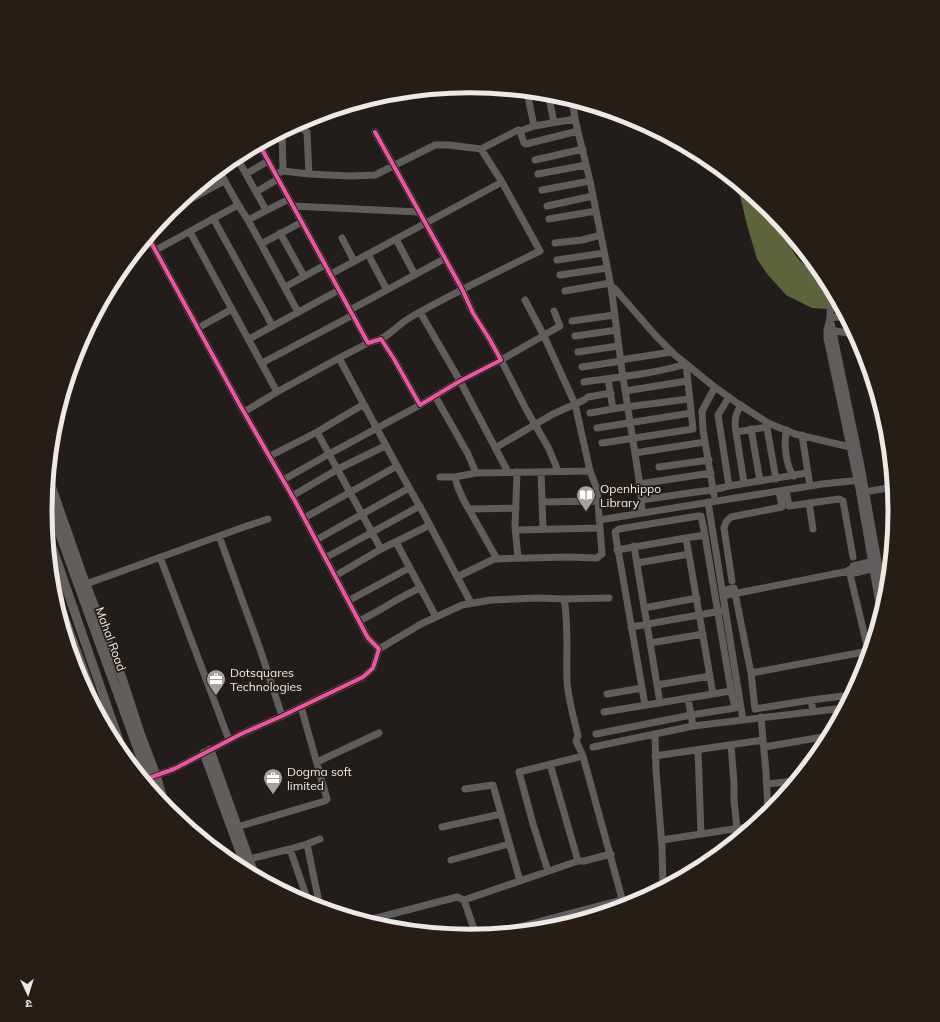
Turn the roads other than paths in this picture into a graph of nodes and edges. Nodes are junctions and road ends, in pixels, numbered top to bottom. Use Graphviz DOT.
graph roads {
  1 [pos="528,97"];
  2 [pos="550,101"];
  3 [pos="573,106"];
  4 [pos="575,119"];
  5 [pos="554,122"];
  6 [pos="534,126"];
  7 [pos="300,129"];
  8 [pos="520,131"];
  9 [pos="578,131"];
  10 [pos="375,132"];
  11 [pos="283,137"];
  12 [pos="262,149"];
  13 [pos="481,149"];
  14 [pos="583,149"];
  15 [pos="535,160"];
  16 [pos="268,161"];
  17 [pos="239,162"];
  18 [pos="586,165"];
  19 [pos="394,166"];
  20 [pos="246,174"];
  21 [pos="309,174"];
  22 [pos="538,174"];
  23 [pos="221,175"];
  24 [pos="279,175"];
  25 [pos="590,181"];
  26 [pos="224,182"];
  27 [pos="502,182"];
  28 [pos="204,189"];
  29 [pos="542,190"];
  30 [pos="256,192"];
  31 [pos="593,196"];
  32 [pos="289,199"];
  33 [pos="238,205"];
  34 [pos="293,206"];
  35 [pos="547,206"];
  36 [pos="266,210"];
  37 [pos="596,211"];
  38 [pos="419,212"];
  39 [pos="213,218"];
  40 [pos="549,219"];
  41 [pos="248,220"];
  42 [pos="302,222"];
  43 [pos="426,223"];
  44 [pos="190,232"];
  45 [pos="280,233"];
  46 [pos="601,235"];
  47 [pos="342,238"];
  48 [pos="396,239"];
  49 [pos="151,241"];
  50 [pos="555,243"];
  51 [pos="261,244"];
  52 [pos="156,250"];
  53 [pos="604,253"];
  54 [pos="368,254"];
  55 [pos="444,259"];
  56 [pos="557,260"];
  57 [pos="354,262"];
  58 [pos="325,265"];
  59 [pos="607,268"];
  60 [pos="331,274"];
  61 [pos="415,275"];
  62 [pos="560,275"];
  63 [pos="304,276"];
  64 [pos="610,285"];
  65 [pos="285,287"];
  66 [pos="462,289"];
  67 [pos="340,290"];
  68 [pos="387,290"];
  69 [pos="565,291"];
  70 [pos="525,300"];
  71 [pos="831,301"];
  72 [pos="232,309"];
  73 [pos="554,311"];
  74 [pos="298,312"];
  75 [pos="352,312"];
  76 [pos="420,312"];
  77 [pos="614,315"];
  78 [pos="840,317"];
  79 [pos="830,318"];
  80 [pos="572,321"];
  81 [pos="272,325"];
  82 [pos="198,328"];
  83 [pos="617,330"];
  84 [pos="830,330"];
  85 [pos="848,333"];
  86 [pos="544,336"];
  87 [pos="575,336"];
  88 [pos="248,339"];
  89 [pos="381,339"];
  90 [pos="368,343"];
  91 [pos="618,346"];
  92 [pos="578,352"];
  93 [pos="672,352"];
  94 [pos="339,358"];
  95 [pos="500,360"];
  96 [pos="620,360"];
  97 [pos="262,363"];
  98 [pos="686,364"];
  99 [pos="582,367"];
  100 [pos="623,376"];
  101 [pos="608,378"];
  102 [pos="460,381"];
  103 [pos="687,381"];
  104 [pos="584,382"];
  105 [pos="715,387"];
  106 [pos="625,391"];
  107 [pos="277,392"];
  108 [pos="611,393"];
  109 [pos="435,396"];
  110 [pos="729,397"];
  111 [pos="689,399"];
  112 [pos="364,404"];
  113 [pos="575,404"];
  114 [pos="420,405"];
  115 [pos="741,405"];
  116 [pos="628,406"];
  117 [pos="613,409"];
  118 [pos="244,412"];
  119 [pos="590,413"];
  120 [pos="691,413"];
  121 [pos="630,423"];
  122 [pos="536,425"];
  123 [pos="768,425"];
  124 [pos="376,428"];
  125 [pos="597,428"];
  126 [pos="751,429"];
  127 [pos="787,430"];
  128 [pos="317,432"];
  129 [pos="736,432"];
  130 [pos="802,436"];
  131 [pos="633,439"];
  132 [pos="706,442"];
  133 [pos="602,443"];
  134 [pos="385,446"];
  135 [pos="850,447"];
  136 [pos="495,448"];
  137 [pos="634,453"];
  138 [pos="329,454"];
  139 [pos="270,456"];
  140 [pos="709,460"];
  141 [pos="397,466"];
  142 [pos="659,467"];
  143 [pos="338,469"];
  144 [pos="558,471"];
  145 [pos="590,471"];
  146 [pos="508,472"];
  147 [pos="517,472"];
  148 [pos="541,472"];
  149 [pos="476,473"];
  150 [pos="711,473"];
  151 [pos="808,474"];
  152 [pos="794,476"];
  153 [pos="440,477"];
  154 [pos="455,477"];
  155 [pos="776,479"];
  156 [pos="283,480"];
  157 [pos="860,480"];
  158 [pos="760,481"];
  159 [pos="744,483"];
  160 [pos="639,484"];
  161 [pos="729,486"];
  162 [pos="810,486"];
  163 [pos="409,488"];
  164 [pos="887,488"];
  165 [pos="53,490"];
  166 [pos="713,490"];
  167 [pos="783,490"];
  168 [pos="350,492"];
  169 [pos="865,492"];
  170 [pos="292,496"];
  171 [pos="641,500"];
  172 [pos="597,501"];
  173 [pos="712,501"];
  174 [pos="542,502"];
  175 [pos="809,503"];
  176 [pos="420,506"];
  177 [pos="785,507"];
  178 [pos="516,508"];
  179 [pos="470,509"];
  180 [pos="654,511"];
  181 [pos="52,513"];
  182 [pos="642,513"];
  183 [pos="362,514"];
  184 [pos="304,518"];
  185 [pos="268,519"];
  186 [pos="656,523"];
  187 [pos="599,524"];
  188 [pos="430,525"];
  189 [pos="543,528"];
  190 [pos="813,529"];
  191 [pos="516,530"];
  192 [pos="372,532"];
  193 [pos="705,535"];
  194 [pos="218,536"];
  195 [pos="686,538"];
  196 [pos="316,540"];
  197 [pos="396,542"];
  198 [pos="634,546"];
  199 [pos="381,549"];
  200 [pos="617,550"];
  201 [pos="689,554"];
  202 [pos="55,555"];
  203 [pos="160,557"];
  204 [pos="518,557"];
  205 [pos="853,557"];
  206 [pos="325,558"];
  207 [pos="497,559"];
  208 [pos="637,563"];
  209 [pos="875,564"];
  210 [pos="409,568"];
  211 [pos="852,570"];
  212 [pos="335,576"];
  213 [pos="457,577"];
  214 [pos="732,581"];
  215 [pos="86,584"];
  216 [pos="881,586"];
  217 [pos="420,588"];
  218 [pos="723,593"];
  219 [pos="735,594"];
  220 [pos="879,597"];
  221 [pos="609,598"];
  222 [pos="697,598"];
  223 [pos="564,599"];
  224 [pos="348,601"];
  225 [pos="471,603"];
  226 [pos="644,608"];
  227 [pos="722,611"];
  228 [pos="700,615"];
  229 [pos="436,617"];
  230 [pos="359,621"];
  231 [pos="647,624"];
  232 [pos="631,627"];
  233 [pos="703,634"];
  234 [pos="72,640"];
  235 [pos="867,642"];
  236 [pos="650,643"];
  237 [pos="379,649"];
  238 [pos="863,653"];
  239 [pos="80,661"];
  240 [pos="751,673"];
  241 [pos="710,676"];
  242 [pos="657,685"];
  243 [pos="642,688"];
  244 [pos="731,691"];
  245 [pos="607,694"];
  246 [pos="713,694"];
  247 [pos="845,696"];
  248 [pos="688,698"];
  249 [pos="814,700"];
  250 [pos="660,703"];
  251 [pos="645,705"];
  252 [pos="301,707"];
  253 [pos="838,709"];
  254 [pos="817,711"];
  255 [pos="604,712"];
  256 [pos="691,715"];
  257 [pos="282,716"];
  258 [pos="761,717"];
  259 [pos="743,720"];
  260 [pos="693,726"];
  261 [pos="379,733"];
  262 [pos="596,734"];
  263 [pos="655,734"];
  264 [pos="117,735"];
  265 [pos="822,737"];
  266 [pos="229,740"];
  267 [pos="763,743"];
  268 [pos="731,745"];
  269 [pos="593,746"];
  270 [pos="698,750"];
  271 [pos="207,751"];
  272 [pos="584,756"];
  273 [pos="655,756"];
  274 [pos="317,762"];
  275 [pos="550,764"];
  276 [pos="149,777"];
  277 [pos="788,782"];
  278 [pos="767,784"];
  279 [pos="465,789"];
  280 [pos="768,805"];
  281 [pos="501,814"];
  282 [pos="237,827"];
  283 [pos="442,827"];
  284 [pos="743,827"];
  285 [pos="737,828"];
  286 [pos="737,832"];
  287 [pos="701,834"];
  288 [pos="320,839"];
  289 [pos="662,840"];
  290 [pos="308,844"];
  291 [pos="509,844"];
  292 [pos="290,849"];
  293 [pos="611,854"];
  294 [pos="249,859"];
  295 [pos="450,860"];
  296 [pos="578,861"];
  297 [pos="244,863"];
  298 [pos="252,868"];
  299 [pos="548,871"];
  300 [pos="520,881"];
  301 [pos="664,881"];
  302 [pos="306,895"];
  303 [pos="319,900"];
  304 [pos="464,900"];
  305 [pos="622,900"];
  306 [pos="594,910"];
  307 [pos="376,918"];
  308 [pos="545,922"];
  309 [pos="474,929"];
  1 -- 6 [label="street"];
  2 -- 5 [label="street"];
  3 -- 4 [label="street"];
  4 -- 5 [label="street"];
  4 -- 9 [label="street"];
  5 -- 6 [label="street"];
  6 -- 8 [label="street"];
  7 -- 21 [label="street"];
  8 -- 9 [label="street"];
  8 -- 13 [label="street"];
  9 -- 14 [label="street"];
  10 -- 19 [label="street"];
  11 -- 24 [label="street"];
  12 -- 16 [label="street"];
  13 -- 19 [label="street"];
  13 -- 27 [label="street"];
  14 -- 15 [label="street"];
  14 -- 18 [label="street"];
  16 -- 20 [label="street"];
  16 -- 24 [label="street"];
  17 -- 20 [label="street"];
  18 -- 22 [label="street"];
  18 -- 25 [label="street"];
  19 -- 21 [label="street"];
  19 -- 38 [label="street"];
  20 -- 30 [label="street"];
  21 -- 24 [label="street"];
  23 -- 26 [label="street"];
  24 -- 30 [label="street"];
  24 -- 32 [label="street"];
  25 -- 29 [label="street"];
  25 -- 31 [label="street"];
  26 -- 28 [label="street"];
  26 -- 33 [label="street"];
  27 -- 43 [label="street"];
  27 -- 66 [label="street"];
  30 -- 36 [label="street"];
  31 -- 35 [label="street"];
  31 -- 37 [label="street"];
  32 -- 34 [label="street"];
  32 -- 36 [label="street"];
  33 -- 39 [label="street"];
  33 -- 41 [label="street"];
  34 -- 38 [label="street"];
  34 -- 42 [label="street"];
  36 -- 41 [label="street"];
  37 -- 40 [label="street"];
  37 -- 46 [label="street"];
  38 -- 43 [label="street"];
  39 -- 44 [label="street"];
  39 -- 81 [label="street"];
  41 -- 51 [label="street"];
  42 -- 45 [label="street"];
  42 -- 58 [label="street"];
  43 -- 48 [label="street"];
  43 -- 55 [label="street"];
  44 -- 52 [label="street"];
  44 -- 72 [label="street"];
  45 -- 51 [label="street"];
  45 -- 63 [label="street"];
  46 -- 50 [label="street"];
  46 -- 53 [label="street"];
  47 -- 57 [label="street"];
  48 -- 54 [label="street"];
  48 -- 61 [label="street"];
  49 -- 52 [label="street"];
  51 -- 65 [label="street"];
  52 -- 82 [label="street"];
  53 -- 56 [label="street"];
  53 -- 59 [label="street"];
  54 -- 57 [label="street"];
  54 -- 68 [label="street"];
  55 -- 61 [label="street"];
  55 -- 66 [label="street"];
  57 -- 60 [label="street"];
  58 -- 60 [label="street"];
  58 -- 63 [label="street"];
  59 -- 62 [label="street"];
  59 -- 64 [label="street"];
  60 -- 67 [label="street"];
  61 -- 68 [label="street"];
  63 -- 65 [label="street"];
  64 -- 69 [label="street"];
  64 -- 77 [label="street"];
  64 -- 93 [label="street"];
  65 -- 74 [label="street"];
  66 -- 76 [label="street"];
  66 -- 95 [label="street"];
  67 -- 74 [label="street"];
  67 -- 75 [label="street"];
  68 -- 75 [label="street"];
  70 -- 86 [label="street"];
  71 -- 79 [label="street"];
  72 -- 82 [label="street"];
  72 -- 88 [label="street"];
  73 -- 86 [label="street"];
  74 -- 81 [label="street"];
  75 -- 90 [label="street"];
  75 -- 97 [label="street"];
  76 -- 89 [label="street"];
  76 -- 102 [label="street"];
  77 -- 80 [label="street"];
  77 -- 83 [label="street"];
  78 -- 79 [label="street"];
  79 -- 84 [label="street"];
  81 -- 88 [label="street"];
  82 -- 118 [label="street"];
  83 -- 87 [label="street"];
  83 -- 91 [label="street"];
  84 -- 85 [label="street"];
  84 -- 135 [label="street"];
  84 -- 157 [label="street"];
  86 -- 95 [label="street"];
  86 -- 113 [label="street"];
  88 -- 97 [label="street"];
  89 -- 90 [label="street"];
  89 -- 114 [label="street"];
  90 -- 94 [label="street"];
  91 -- 92 [label="street"];
  91 -- 96 [label="street"];
  93 -- 96 [label="street"];
  93 -- 98 [label="street"];
  94 -- 107 [label="street"];
  94 -- 112 [label="street"];
  95 -- 102 [label="street"];
  95 -- 122 [label="street"];
  96 -- 99 [label="street"];
  96 -- 100 [label="street"];
  97 -- 107 [label="street"];
  98 -- 100 [label="street"];
  98 -- 103 [label="street"];
  98 -- 105 [label="street"];
  100 -- 101 [label="street"];
  100 -- 106 [label="street"];
  101 -- 104 [label="street"];
  101 -- 108 [label="street"];
  102 -- 109 [label="street"];
  102 -- 136 [label="street"];
  103 -- 106 [label="street"];
  103 -- 111 [label="street"];
  105 -- 110 [label="street"];
  105 -- 132 [label="street"];
  106 -- 116 [label="street"];
  107 -- 118 [label="street"];
  108 -- 113 [label="street"];
  108 -- 117 [label="street"];
  109 -- 114 [label="street"];
  109 -- 149 [label="street"];
  110 -- 115 [label="street"];
  110 -- 161 [label="street"];
  111 -- 116 [label="street"];
  111 -- 120 [label="street"];
  112 -- 124 [label="street"];
  112 -- 128 [label="street"];
  113 -- 122 [label="street"];
  113 -- 145 [label="street"];
  114 -- 124 [label="street"];
  115 -- 123 [label="street"];
  115 -- 129 [label="street"];
  116 -- 117 [label="street"];
  116 -- 121 [label="street"];
  117 -- 119 [label="street"];
  118 -- 139 [label="street"];
  120 -- 121 [label="street"];
  120 -- 131 [label="street"];
  121 -- 125 [label="street"];
  121 -- 131 [label="street"];
  122 -- 136 [label="street"];
  122 -- 144 [label="street"];
  123 -- 126 [label="street"];
  123 -- 127 [label="street"];
  123 -- 155 [label="street"];
  124 -- 134 [label="street"];
  124 -- 138 [label="street"];
  126 -- 129 [label="street"];
  126 -- 158 [label="street"];
  127 -- 130 [label="street"];
  127 -- 152 [label="street"];
  128 -- 138 [label="street"];
  128 -- 139 [label="street"];
  129 -- 159 [label="street"];
  130 -- 135 [label="street"];
  130 -- 151 [label="street"];
  131 -- 133 [label="street"];
  131 -- 137 [label="street"];
  132 -- 137 [label="street"];
  132 -- 140 [label="street"];
  134 -- 141 [label="street"];
  134 -- 143 [label="street"];
  135 -- 157 [label="street"];
  136 -- 146 [label="street"];
  137 -- 160 [label="street"];
  138 -- 143 [label="street"];
  138 -- 156 [label="street"];
  139 -- 156 [label="street"];
  140 -- 142 [label="street"];
  140 -- 150 [label="street"];
  141 -- 163 [label="street"];
  141 -- 168 [label="street"];
  143 -- 168 [label="street"];
  143 -- 170 [label="street"];
  144 -- 145 [label="street"];
  144 -- 148 [label="street"];
  145 -- 172 [label="street"];
  146 -- 147 [label="street"];
  146 -- 149 [label="street"];
  147 -- 148 [label="street"];
  147 -- 178 [label="street"];
  148 -- 174 [label="street"];
  149 -- 154 [label="street"];
  150 -- 160 [label="street"];
  150 -- 166 [label="street"];
  151 -- 152 [label="street"];
  151 -- 162 [label="street"];
  152 -- 155 [label="street"];
  153 -- 154 [label="street"];
  154 -- 179 [label="street"];
  155 -- 158 [label="street"];
  156 -- 170 [label="street"];
  157 -- 162 [label="street"];
  157 -- 169 [label="street"];
  157 -- 209 [label="street"];
  158 -- 159 [label="street"];
  159 -- 161 [label="street"];
  160 -- 171 [label="street"];
  161 -- 166 [label="street"];
  162 -- 167 [label="street"];
  163 -- 176 [label="street"];
  163 -- 183 [label="street"];
  164 -- 169 [label="street"];
  165 -- 215 [label="main road"];
  166 -- 171 [label="street"];
  166 -- 173 [label="street"];
  167 -- 173 [label="street"];
  167 -- 177 [label="street"];
  168 -- 183 [label="street"];
  168 -- 184 [label="street"];
  169 -- 209 [label="street"];
  170 -- 184 [label="street"];
  171 -- 182 [label="street"];
  172 -- 174 [label="street"];
  172 -- 187 [label="street"];
  173 -- 180 [label="street"];
  173 -- 218 [label="street"];
  174 -- 189 [label="street"];
  175 -- 177 [label="street"];
  175 -- 190 [label="street"];
  175 -- 205 [label="street"];
  176 -- 188 [label="street"];
  176 -- 192 [label="street"];
  177 -- 214 [label="street"];
  178 -- 179 [label="street"];
  178 -- 191 [label="street"];
  179 -- 207 [label="street"];
  180 -- 182 [label="street"];
  180 -- 186 [label="street"];
  181 -- 276 [label="main road, Mahal Road"];
  182 -- 187 [label="street"];
  183 -- 192 [label="street"];
  183 -- 196 [label="street"];
  184 -- 196 [label="street"];
  185 -- 194 [label="street"];
  186 -- 193 [label="street"];
  186 -- 200 [label="street"];
  187 -- 189 [label="street"];
  187 -- 204 [label="street"];
  188 -- 197 [label="street"];
  188 -- 213 [label="street"];
  189 -- 191 [label="street"];
  191 -- 204 [label="street"];
  192 -- 199 [label="street"];
  192 -- 206 [label="street"];
  193 -- 195 [label="street"];
  193 -- 227 [label="street"];
  194 -- 203 [label="street"];
  194 -- 257 [label="street"];
  195 -- 198 [label="street"];
  195 -- 201 [label="street"];
  196 -- 206 [label="street"];
  197 -- 199 [label="street"];
  197 -- 210 [label="street"];
  198 -- 200 [label="street"];
  198 -- 208 [label="street"];
  199 -- 212 [label="street"];
  200 -- 232 [label="street"];
  201 -- 208 [label="street"];
  201 -- 222 [label="street"];
  202 -- 264 [label="main road, Mahal Road"];
  203 -- 215 [label="street"];
  203 -- 266 [label="street"];
  204 -- 207 [label="street"];
  206 -- 212 [label="street"];
  207 -- 213 [label="street"];
  208 -- 226 [label="street"];
  209 -- 211 [label="street"];
  209 -- 216 [label="street"];
  209 -- 220 [label="street"];
  210 -- 217 [label="street"];
  210 -- 224 [label="street"];
  211 -- 219 [label="street"];
  211 -- 235 [label="street"];
  212 -- 224 [label="street"];
  213 -- 225 [label="street"];
  215 -- 276 [label="main road"];
  217 -- 229 [label="street"];
  217 -- 230 [label="street"];
  218 -- 219 [label="street"];
  218 -- 227 [label="street"];
  219 -- 240 [label="street"];
  221 -- 223 [label="street"];
  222 -- 226 [label="street"];
  222 -- 228 [label="street"];
  223 -- 225 [label="street"];
  223 -- 272 [label="street"];
  224 -- 230 [label="street"];
  225 -- 229 [label="street"];
  226 -- 231 [label="street"];
  227 -- 228 [label="street"];
  227 -- 244 [label="street"];
  227 -- 259 [label="street"];
  228 -- 231 [label="street"];
  228 -- 233 [label="street"];
  229 -- 237 [label="street"];
  230 -- 237 [label="street"];
  231 -- 232 [label="street"];
  231 -- 236 [label="street"];
  232 -- 243 [label="street"];
  233 -- 236 [label="street"];
  233 -- 241 [label="street"];
  234 -- 239 [label="main road"];
  236 -- 242 [label="street"];
  237 -- 252 [label="street"];
  238 -- 240 [label="street"];
  240 -- 249 [label="street"];
  241 -- 242 [label="street"];
  241 -- 246 [label="street"];
  242 -- 250 [label="street"];
  243 -- 245 [label="street"];
  243 -- 251 [label="street"];
  244 -- 246 [label="street"];
  244 -- 256 [label="street"];
  246 -- 248 [label="street"];
  247 -- 249 [label="street"];
  248 -- 250 [label="street"];
  248 -- 256 [label="street"];
  249 -- 254 [label="street"];
  250 -- 251 [label="street"];
  251 -- 255 [label="street"];
  252 -- 257 [label="street"];
  252 -- 274 [label="street"];
  253 -- 254 [label="street"];
  254 -- 258 [label="street"];
  256 -- 260 [label="street"];
  256 -- 262 [label="street"];
  257 -- 266 [label="street"];
  258 -- 259 [label="street"];
  258 -- 267 [label="street"];
  259 -- 260 [label="street"];
  260 -- 263 [label="street"];
  261 -- 274 [label="street"];
  263 -- 269 [label="street"];
  263 -- 273 [label="street"];
  265 -- 267 [label="street"];
  266 -- 271 [label="street"];
  267 -- 268 [label="street"];
  267 -- 278 [label="street"];
  268 -- 270 [label="street"];
  268 -- 285 [label="street"];
  270 -- 273 [label="street"];
  270 -- 287 [label="street"];
  271 -- 276 [label="street"];
  271 -- 282 [label="main road"];
  271 -- 297 [label="main road"];
  272 -- 275 [label="street"];
  272 -- 293 [label="street"];
  273 -- 289 [label="street"];
  274 -- 282 [label="street"];
  275 -- 296 [label="street"];
  275 -- 299 [label="street"];
  277 -- 278 [label="street"];
  278 -- 280 [label="street"];
  279 -- 281 [label="street"];
  281 -- 283 [label="street"];
  281 -- 291 [label="street"];
  282 -- 294 [label="main road"];
  284 -- 285 [label="street"];
  285 -- 286 [label="street"];
  285 -- 287 [label="street"];
  287 -- 289 [label="street"];
  288 -- 290 [label="street"];
  289 -- 301 [label="street"];
  290 -- 292 [label="street"];
  290 -- 303 [label="street"];
  291 -- 295 [label="street"];
  291 -- 300 [label="street"];
  292 -- 294 [label="street"];
  292 -- 302 [label="street"];
  293 -- 296 [label="street"];
  293 -- 305 [label="street"];
  294 -- 298 [label="main road"];
  296 -- 299 [label="street"];
  299 -- 300 [label="street"];
  300 -- 304 [label="street"];
  304 -- 307 [label="street"];
  304 -- 309 [label="street"];
  306 -- 308 [label="street"];
}
